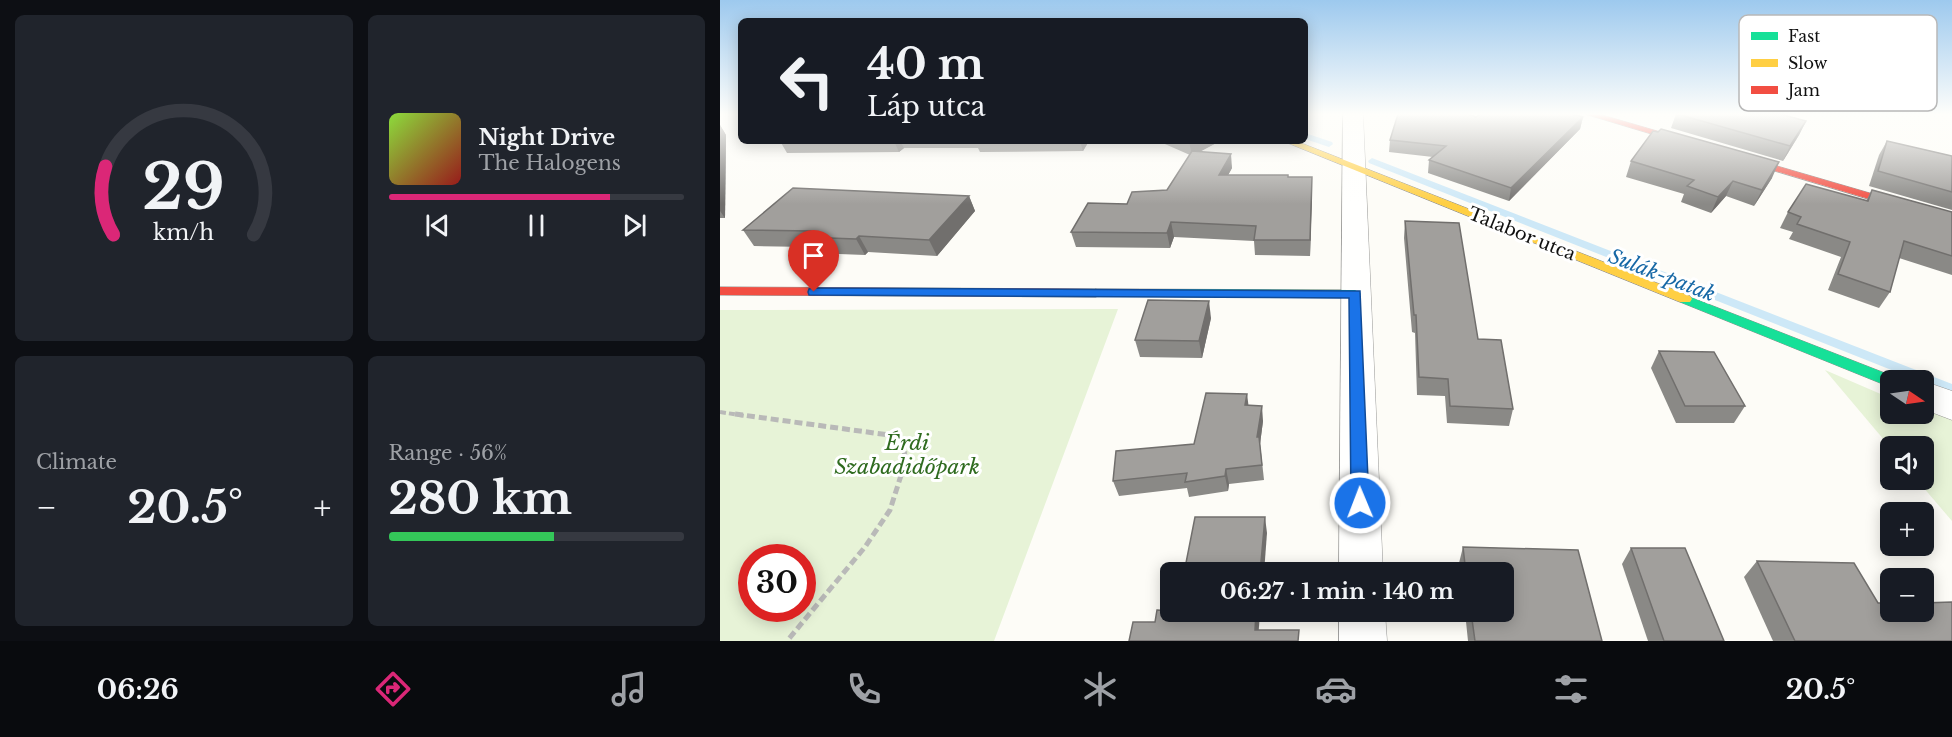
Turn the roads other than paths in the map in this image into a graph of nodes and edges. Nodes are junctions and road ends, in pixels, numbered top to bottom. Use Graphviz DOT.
graph roads {
  1 [pos="1296,144"];
  2 [pos="1353,144"];
  3 [pos="1690,144"];
  4 [pos="1353,166"];
  5 [pos="1952,221"];
  6 [pos="720,291"];
  7 [pos="1355,294"];
  8 [pos="1880,377"];
  9 [pos="1934,399"];
  10 [pos="1952,406"];
  11 [pos="1361,562"];
  12 [pos="1362,622"];
  13 [pos="1363,641"];
  1 -- 4 [label="street, Talabor utca"];
  2 -- 4 [label="street"];
  3 -- 5 [label="street"];
  4 -- 7 [label="street"];
  4 -- 8 [label="street, Talabor utca"];
  6 -- 7 [label="street"];
  7 -- 11 [label="street"];
  9 -- 10 [label="street"];
  12 -- 13 [label="street"];
}
